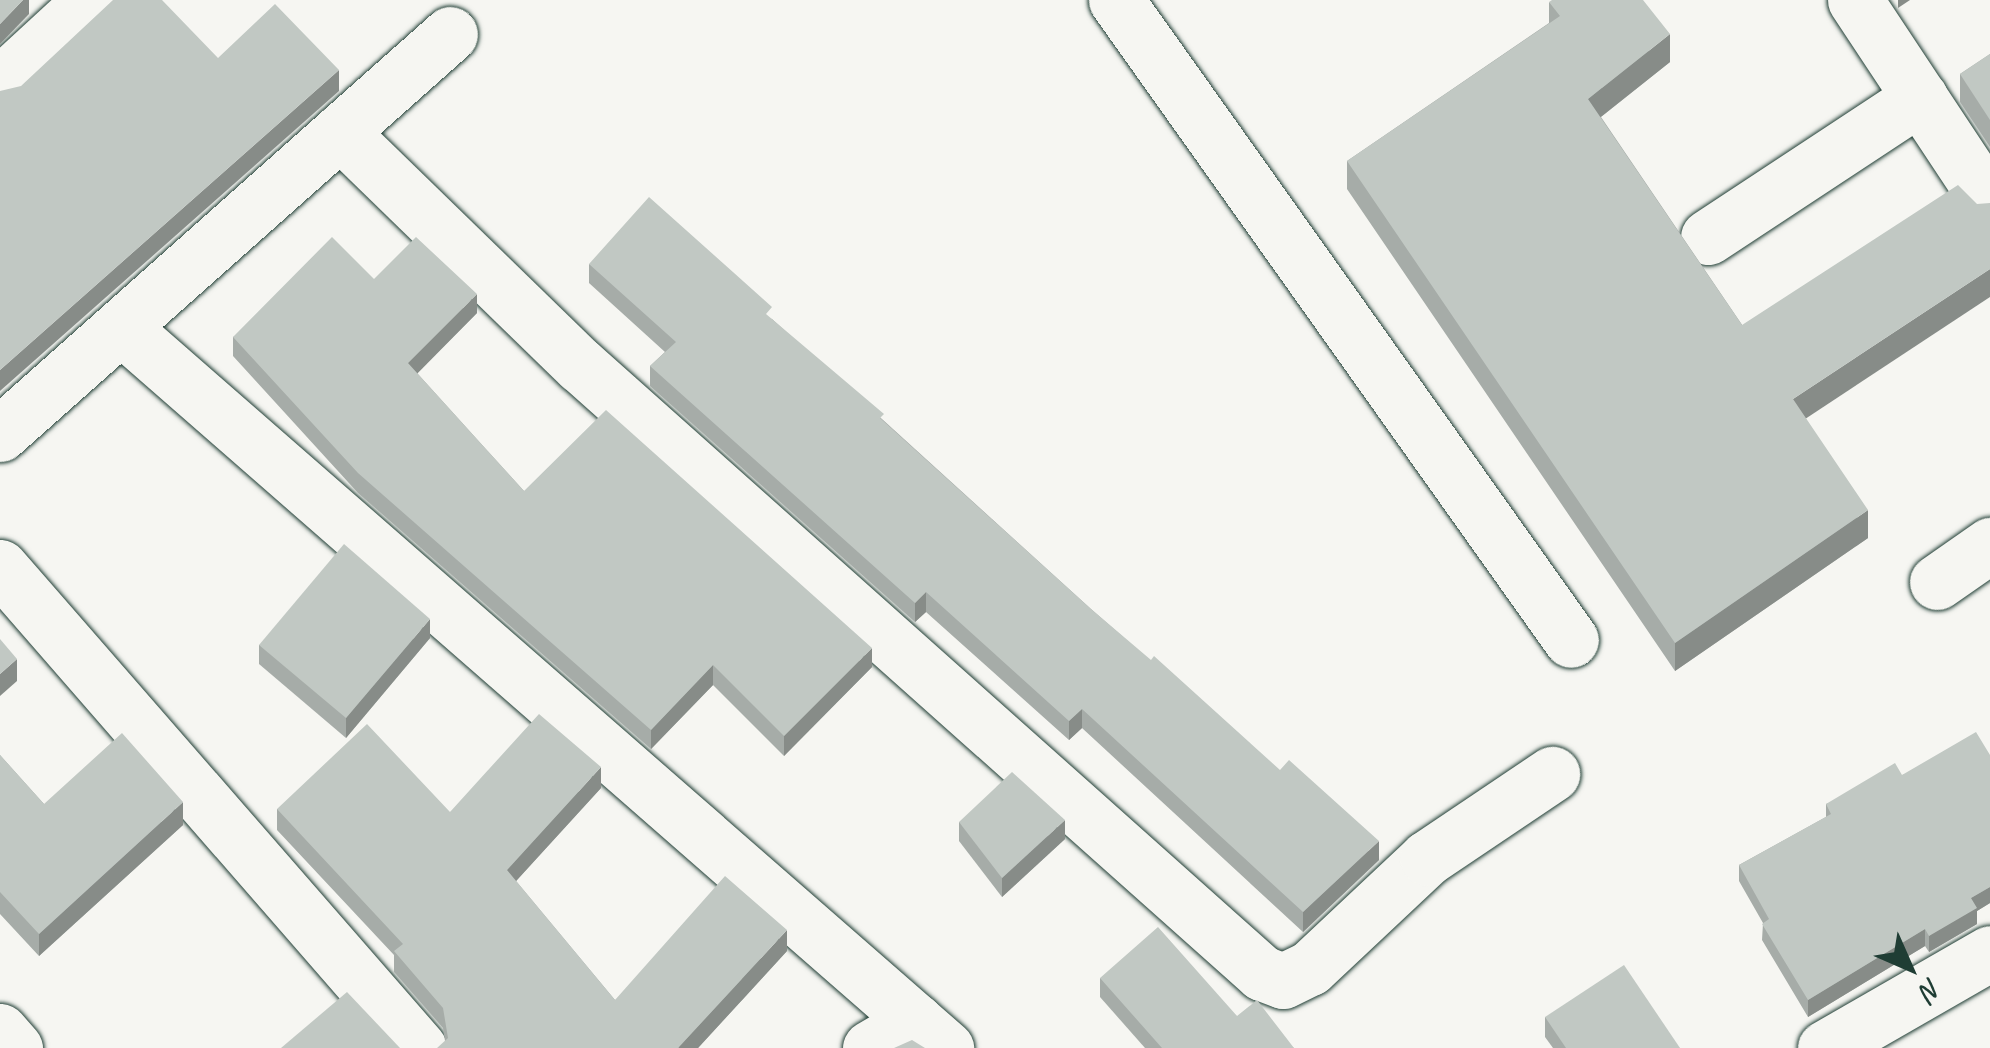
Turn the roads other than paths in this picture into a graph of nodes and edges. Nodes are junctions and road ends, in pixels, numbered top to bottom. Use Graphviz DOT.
graph roads {
  1 [pos="90,0"];
  2 [pos="1116,0"];
  3 [pos="1855,0"];
  4 [pos="450,34"];
  5 [pos="0,84"];
  6 [pos="1920,98"];
  7 [pos="340,132"];
  8 [pos="1989,201"];
  9 [pos="1708,237"];
  10 [pos="121,327"];
  11 [pos="0,434"];
  12 [pos="1990,545"];
  13 [pos="0,567"];
  14 [pos="1937,582"];
  15 [pos="1571,640"];
  16 [pos="1552,774"];
  17 [pos="1990,953"];
  18 [pos="0,1031"];
  19 [pos="911,1039"];
  20 [pos="15,1048"];
  21 [pos="419,1048"];
  22 [pos="1825,1048"];
  1 -- 5 [label="street"];
  2 -- 15 [label="street"];
  3 -- 6 [label="street"];
  4 -- 7 [label="street"];
  6 -- 8 [label="street"];
  6 -- 9 [label="street"];
  7 -- 10 [label="street"];
  7 -- 16 [label="street"];
  10 -- 11 [label="street"];
  10 -- 19 [label="street"];
  12 -- 14 [label="street"];
  13 -- 21 [label="street"];
  17 -- 22 [label="street"];
  18 -- 20 [label="street"];
}
